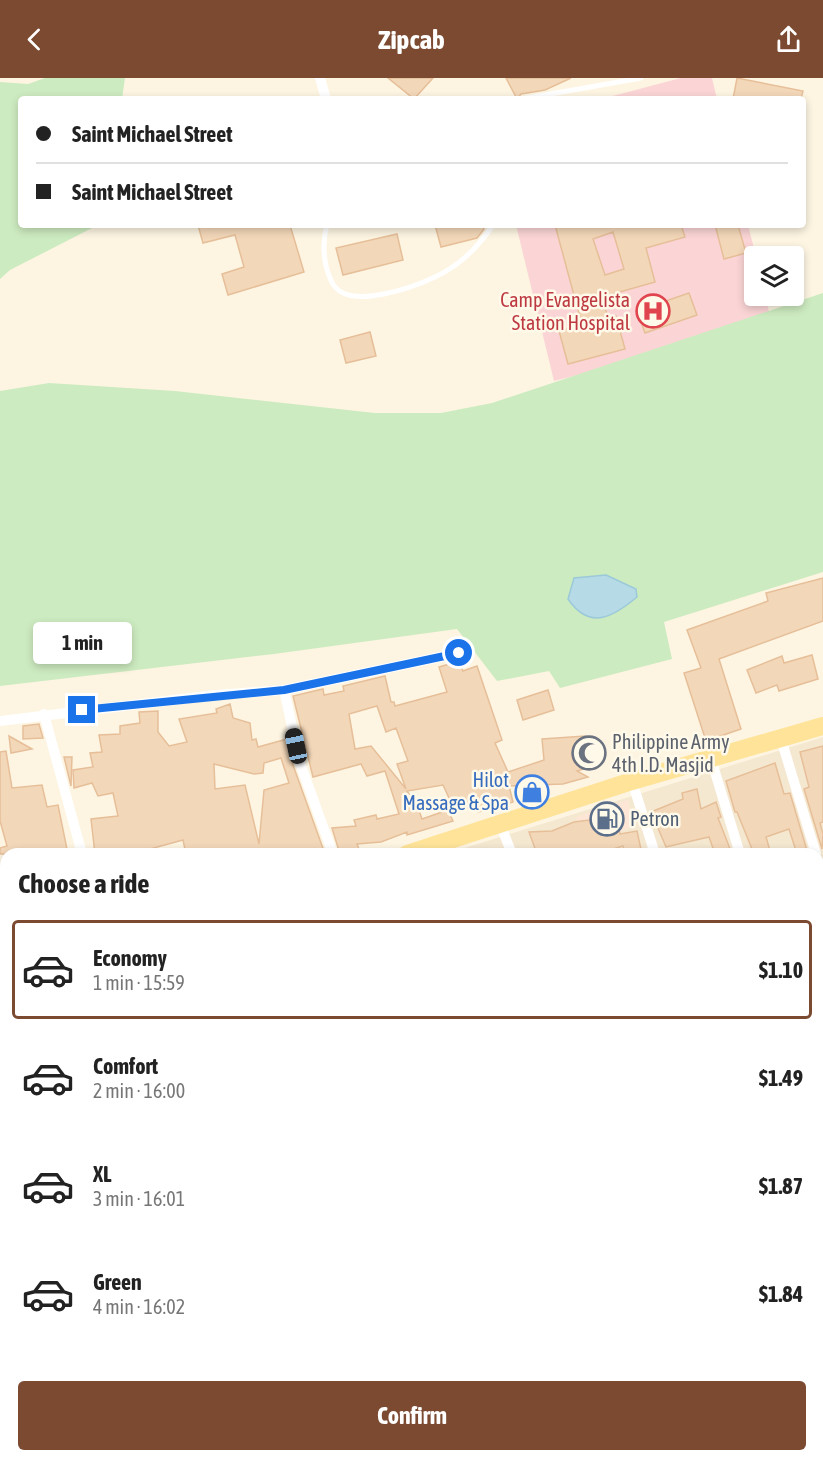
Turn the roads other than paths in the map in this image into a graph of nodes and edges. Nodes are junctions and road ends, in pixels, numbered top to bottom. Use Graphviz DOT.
graph roads {
  1 [pos="320,78"];
  2 [pos="641,78"];
  3 [pos="325,96"];
  4 [pos="539,96"];
  5 [pos="327,228"];
  6 [pos="490,228"];
  7 [pos="459,653"];
  8 [pos="284,690"];
  9 [pos="44,714"];
  10 [pos="0,721"];
  11 [pos="823,726"];
  12 [pos="781,739"];
  13 [pos="711,759"];
  14 [pos="632,781"];
  15 [pos="500,824"];
  16 [pos="80,848"];
  17 [pos="331,848"];
  18 [pos="426,848"];
  19 [pos="510,848"];
  20 [pos="653,848"];
  21 [pos="738,848"];
  22 [pos="814,848"];
  1 -- 3 [label="street"];
  2 -- 4 [label="lane"];
  5 -- 6 [label="lane"];
  7 -- 8 [label="street"];
  8 -- 9 [label="street"];
  8 -- 17 [label="street"];
  9 -- 10 [label="street"];
  9 -- 16 [label="street"];
  11 -- 12 [label="main road"];
  12 -- 13 [label="main road"];
  12 -- 22 [label="street"];
  13 -- 14 [label="main road"];
  13 -- 21 [label="street"];
  14 -- 15 [label="main road"];
  14 -- 20 [label="street"];
  15 -- 18 [label="main road"];
  15 -- 19 [label="street"];
}
